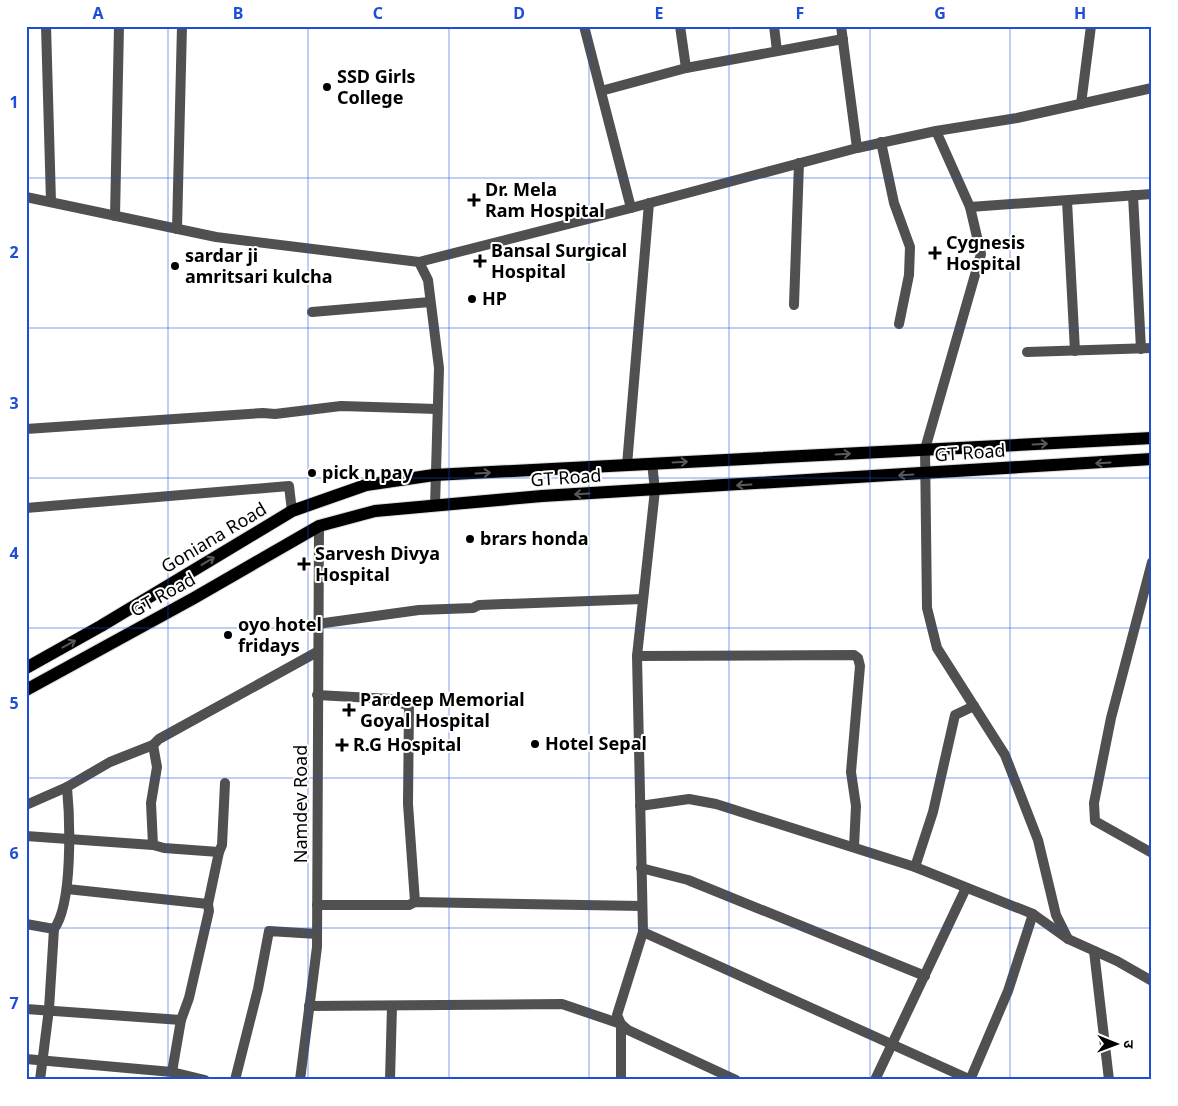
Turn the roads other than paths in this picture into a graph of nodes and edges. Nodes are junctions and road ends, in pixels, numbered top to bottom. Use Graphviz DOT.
graph roads {
  1 [pos="46,26"];
  2 [pos="119,26"];
  3 [pos="182,26"];
  4 [pos="584,26"];
  5 [pos="680,26"];
  6 [pos="774,26"];
  7 [pos="841,26"];
  8 [pos="1091,26"];
  9 [pos="843,39"];
  10 [pos="777,51"];
  11 [pos="686,68"];
  12 [pos="1152,88"];
  13 [pos="601,91"];
  14 [pos="1081,104"];
  15 [pos="936,130"];
  16 [pos="881,142"];
  17 [pos="857,148"];
  18 [pos="799,163"];
  19 [pos="1152,194"];
  20 [pos="1133,196"];
  21 [pos="26,197"];
  22 [pos="1067,201"];
  23 [pos="51,202"];
  24 [pos="649,203"];
  25 [pos="970,207"];
  26 [pos="631,208"];
  27 [pos="115,216"];
  28 [pos="177,229"];
  29 [pos="419,262"];
  30 [pos="430,302"];
  31 [pos="794,305"];
  32 [pos="312,312"];
  33 [pos="899,324"];
  34 [pos="1141,348"];
  35 [pos="1152,348"];
  36 [pos="1075,351"];
  37 [pos="1027,352"];
  38 [pos="437,409"];
  39 [pos="26,429"];
  40 [pos="1152,438"];
  41 [pos="925,450"];
  42 [pos="1152,460"];
  43 [pos="652,463"];
  44 [pos="627,465"];
  45 [pos="926,474"];
  46 [pos="434,475"];
  47 [pos="655,490"];
  48 [pos="435,506"];
  49 [pos="26,508"];
  50 [pos="292,511"];
  51 [pos="319,526"];
  52 [pos="1152,562"];
  53 [pos="643,599"];
  54 [pos="317,624"];
  55 [pos="317,652"];
  56 [pos="637,656"];
  57 [pos="26,668"];
  58 [pos="26,690"];
  59 [pos="317,695"];
  60 [pos="974,706"];
  61 [pos="153,745"];
  62 [pos="225,784"];
  63 [pos="67,787"];
  64 [pos="26,805"];
  65 [pos="640,806"];
  66 [pos="26,836"];
  67 [pos="68,840"];
  68 [pos="153,846"];
  69 [pos="854,847"];
  70 [pos="219,852"];
  71 [pos="1152,854"];
  72 [pos="915,867"];
  73 [pos="641,868"];
  74 [pos="966,888"];
  75 [pos="67,889"];
  76 [pos="415,902"];
  77 [pos="208,904"];
  78 [pos="317,905"];
  79 [pos="642,906"];
  80 [pos="1033,914"];
  81 [pos="26,924"];
  82 [pos="54,929"];
  83 [pos="642,932"];
  84 [pos="317,934"];
  85 [pos="1068,939"];
  86 [pos="1094,951"];
  87 [pos="925,976"];
  88 [pos="1152,981"];
  89 [pos="309,1006"];
  90 [pos="392,1006"];
  91 [pos="26,1008"];
  92 [pos="49,1009"];
  93 [pos="180,1020"];
  94 [pos="620,1024"];
  95 [pos="892,1044"];
  96 [pos="26,1059"];
  97 [pos="44,1061"];
  98 [pos="172,1072"];
  99 [pos="149,1075"];
  100 [pos="40,1080"];
  101 [pos="205,1080"];
  102 [pos="235,1080"];
  103 [pos="300,1080"];
  104 [pos="390,1080"];
  105 [pos="621,1080"];
  106 [pos="736,1080"];
  107 [pos="875,1080"];
  108 [pos="970,1080"];
  109 [pos="1109,1080"];
  1 -- 23 [label="street"];
  2 -- 27 [label="street"];
  3 -- 28 [label="street"];
  4 -- 13 [label="street"];
  5 -- 11 [label="street"];
  6 -- 10 [label="street"];
  7 -- 9 [label="street"];
  8 -- 14 [label="street"];
  9 -- 10 [label="street"];
  9 -- 17 [label="street"];
  10 -- 11 [label="street"];
  11 -- 13 [label="street"];
  12 -- 14 [label="street"];
  13 -- 26 [label="street"];
  14 -- 15 [label="street"];
  15 -- 16 [label="street"];
  15 -- 25 [label="street"];
  16 -- 17 [label="street"];
  16 -- 33 [label="street"];
  17 -- 18 [label="street"];
  18 -- 24 [label="street"];
  18 -- 31 [label="street"];
  19 -- 20 [label="street"];
  20 -- 22 [label="street"];
  20 -- 34 [label="street"];
  21 -- 23 [label="street"];
  22 -- 25 [label="street"];
  22 -- 36 [label="street"];
  23 -- 27 [label="street"];
  24 -- 26 [label="street"];
  24 -- 44 [label="street"];
  25 -- 41 [label="street"];
  26 -- 29 [label="street"];
  27 -- 28 [label="street"];
  28 -- 29 [label="street"];
  29 -- 30 [label="street"];
  30 -- 32 [label="street"];
  30 -- 38 [label="street"];
  34 -- 35 [label="street"];
  34 -- 36 [label="street"];
  36 -- 37 [label="street"];
  38 -- 39 [label="street"];
  38 -- 46 [label="street"];
  41 -- 40 [label="main road, GT Road, one-way"];
  43 -- 41 [label="main road, GT Road, one-way"];
  41 -- 45 [label="street"];
  42 -- 45 [label="main road, GT Road, one-way"];
  43 -- 44 [label="main road, GT Road"];
  43 -- 47 [label="street"];
  46 -- 44 [label="main road, GT Road, one-way"];
  45 -- 47 [label="main road, GT Road, one-way"];
  45 -- 60 [label="street"];
  46 -- 48 [label="street"];
  46 -- 50 [label="main road, Goniana Road"];
  47 -- 48 [label="main road, GT Road, one-way"];
  47 -- 53 [label="street"];
  48 -- 51 [label="main road, GT Road"];
  49 -- 50 [label="street"];
  57 -- 50 [label="main road, Goniana Road, one-way"];
  51 -- 54 [label="street, Namdev Road"];
  51 -- 58 [label="main road, GT Road"];
  52 -- 71 [label="street"];
  53 -- 54 [label="street"];
  53 -- 56 [label="street"];
  54 -- 55 [label="street, Namdev Road"];
  55 -- 59 [label="street, Namdev Road"];
  55 -- 61 [label="street"];
  56 -- 65 [label="street"];
  56 -- 69 [label="street"];
  59 -- 76 [label="street"];
  59 -- 78 [label="street, Namdev Road"];
  60 -- 72 [label="street"];
  60 -- 85 [label="street"];
  61 -- 63 [label="street"];
  61 -- 68 [label="street"];
  62 -- 70 [label="street"];
  63 -- 64 [label="street"];
  63 -- 67 [label="street"];
  65 -- 69 [label="street"];
  65 -- 73 [label="street"];
  66 -- 67 [label="street"];
  67 -- 68 [label="street"];
  67 -- 75 [label="street"];
  68 -- 70 [label="street"];
  69 -- 72 [label="street"];
  70 -- 77 [label="street"];
  72 -- 74 [label="street"];
  73 -- 79 [label="street"];
  73 -- 87 [label="street"];
  74 -- 80 [label="street"];
  74 -- 87 [label="street"];
  75 -- 77 [label="street"];
  75 -- 82 [label="street"];
  76 -- 78 [label="street"];
  76 -- 79 [label="street"];
  77 -- 93 [label="street"];
  78 -- 84 [label="street, Namdev Road"];
  79 -- 83 [label="street"];
  80 -- 85 [label="street"];
  80 -- 108 [label="street"];
  81 -- 82 [label="street"];
  82 -- 92 [label="street"];
  83 -- 94 [label="street"];
  83 -- 95 [label="street"];
  84 -- 89 [label="street, Namdev Road"];
  84 -- 102 [label="street"];
  85 -- 86 [label="street"];
  86 -- 88 [label="street"];
  86 -- 109 [label="street"];
  87 -- 95 [label="street"];
  89 -- 90 [label="street"];
  89 -- 103 [label="street, Namdev Road"];
  90 -- 94 [label="street"];
  90 -- 104 [label="street"];
  91 -- 92 [label="street"];
  92 -- 93 [label="street"];
  92 -- 97 [label="street"];
  93 -- 98 [label="street"];
  94 -- 105 [label="street"];
  94 -- 106 [label="street"];
  95 -- 107 [label="street"];
  95 -- 108 [label="street"];
  96 -- 97 [label="street"];
  97 -- 99 [label="street"];
  97 -- 100 [label="street"];
  98 -- 99 [label="street"];
  98 -- 101 [label="street"];
}
